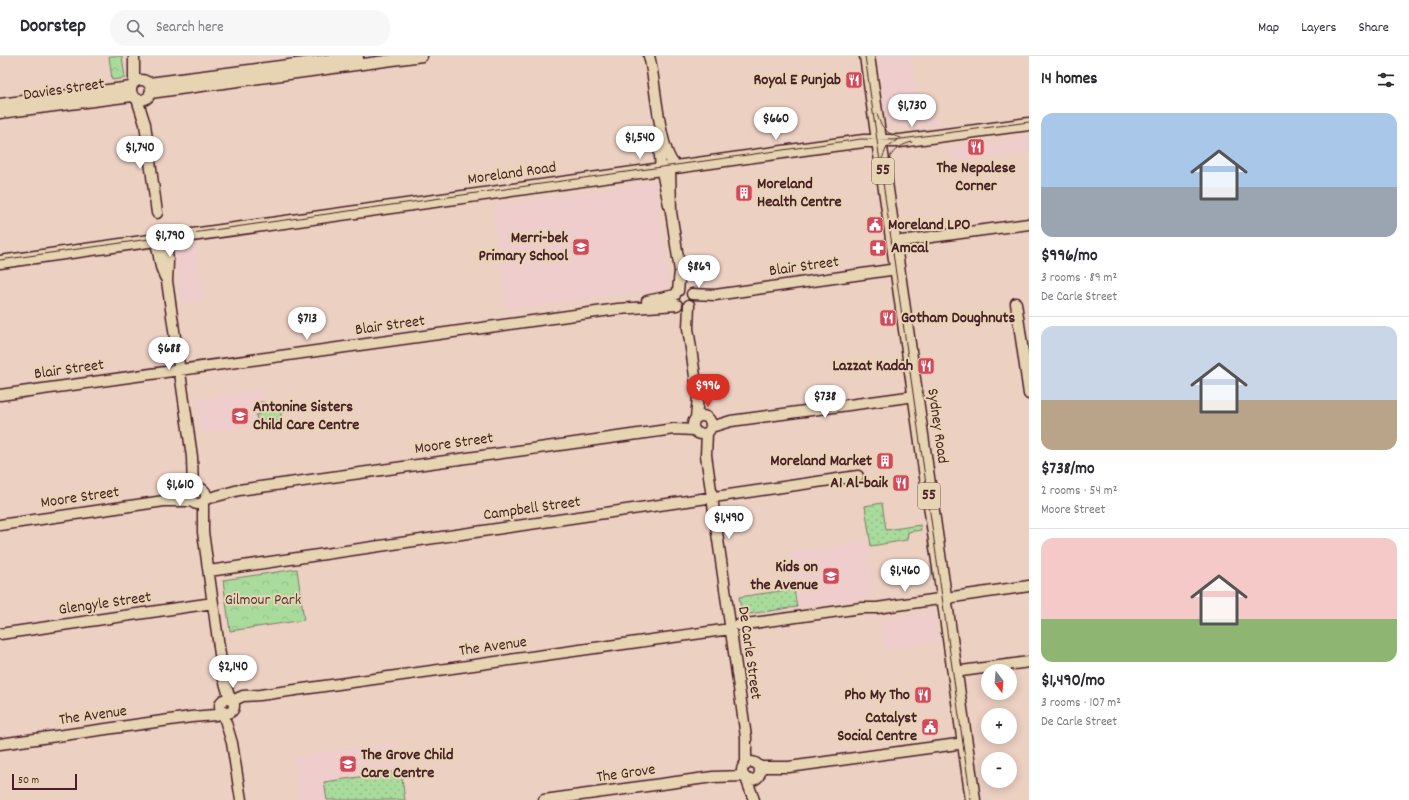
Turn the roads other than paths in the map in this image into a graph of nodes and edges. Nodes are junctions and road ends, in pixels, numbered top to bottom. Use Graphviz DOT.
graph roads {
  1 [pos="358,56"];
  2 [pos="422,56"];
  3 [pos="867,56"];
  4 [pos="134,57"];
  5 [pos="649,57"];
  6 [pos="141,90"];
  7 [pos="0,104"];
  8 [pos="23,106"];
  9 [pos="0,113"];
  10 [pos="658,114"];
  11 [pos="1029,124"];
  12 [pos="879,141"];
  13 [pos="669,168"];
  14 [pos="157,213"];
  15 [pos="1029,224"];
  16 [pos="161,240"];
  17 [pos="894,242"];
  18 [pos="0,262"];
  19 [pos="897,269"];
  20 [pos="685,296"];
  21 [pos="1016,303"];
  22 [pos="678,305"];
  23 [pos="618,309"];
  24 [pos="688,328"];
  25 [pos="180,370"];
  26 [pos="1029,394"];
  27 [pos="0,395"];
  28 [pos="915,396"];
  29 [pos="702,425"];
  30 [pos="858,476"];
  31 [pos="198,496"];
  32 [pos="712,498"];
  33 [pos="0,525"];
  34 [pos="209,571"];
  35 [pos="1029,586"];
  36 [pos="944,598"];
  37 [pos="213,604"];
  38 [pos="735,627"];
  39 [pos="0,634"];
  40 [pos="1029,662"];
  41 [pos="954,672"];
  42 [pos="227,706"];
  43 [pos="965,743"];
  44 [pos="0,744"];
  45 [pos="751,772"];
  46 [pos="241,800"];
  47 [pos="544,800"];
  48 [pos="754,800"];
  49 [pos="973,800"];
  1 -- 6 [label="street, Davies Street"];
  2 -- 6 [label="street, Davies Street"];
  3 -- 12 [label="highway, Sydney Road / 55"];
  4 -- 6 [label="street"];
  5 -- 10 [label="street, De Carle Street"];
  6 -- 8 [label="street, Davies Street"];
  6 -- 14 [label="street"];
  7 -- 8 [label="street, Davies Street"];
  8 -- 9 [label="street, Davies Street"];
  10 -- 13 [label="street, De Carle Street"];
  10 -- 13 [label="street, De Carle Street"];
  11 -- 12 [label="main road, Moreland Road"];
  12 -- 13 [label="main road, Moreland Road"];
  12 -- 17 [label="highway, Sydney Road / 55"];
  13 -- 16 [label="main road, Moreland Road"];
  13 -- 20 [label="street, De Carle Street"];
  15 -- 17 [label="street"];
  16 -- 18 [label="main road, Moreland Road"];
  16 -- 25 [label="street"];
  17 -- 19 [label="highway, Sydney Road / 55"];
  19 -- 20 [label="street, Blair Street"];
  19 -- 28 [label="highway, Sydney Road / 55"];
  20 -- 22 [label="street, Blair Street"];
  20 -- 23 [label="street, Blair Street"];
  20 -- 24 [label="street, De Carle Street"];
  21 -- 26 [label="street"];
  22 -- 23 [label="street, Blair Street"];
  22 -- 24 [label="street, De Carle Street"];
  23 -- 25 [label="street, Blair Street"];
  24 -- 29 [label="street, De Carle Street"];
  25 -- 27 [label="street, Blair Street"];
  25 -- 31 [label="street"];
  28 -- 29 [label="street, Moore Street"];
  28 -- 36 [label="highway, Sydney Road / 55"];
  29 -- 31 [label="street, Moore Street"];
  29 -- 32 [label="street, De Carle Street"];
  30 -- 32 [label="street, Campbell Street"];
  31 -- 33 [label="street, Moore Street"];
  31 -- 34 [label="street"];
  32 -- 34 [label="street, Campbell Street"];
  32 -- 38 [label="street, De Carle Street"];
  34 -- 37 [label="street"];
  35 -- 36 [label="street, The Avenue"];
  36 -- 38 [label="street, The Avenue"];
  36 -- 41 [label="highway, Sydney Road / 55"];
  37 -- 39 [label="street, Glengyle Street"];
  37 -- 42 [label="street"];
  38 -- 42 [label="street, The Avenue"];
  38 -- 45 [label="street, De Carle Street"];
  40 -- 41 [label="street"];
  41 -- 43 [label="highway, Sydney Road / 55"];
  42 -- 44 [label="street, The Avenue"];
  42 -- 46 [label="street"];
  43 -- 45 [label="street, The Grove"];
  43 -- 49 [label="highway, Sydney Road / 55"];
  45 -- 47 [label="street, The Grove"];
  45 -- 48 [label="street, De Carle Street"];
}
